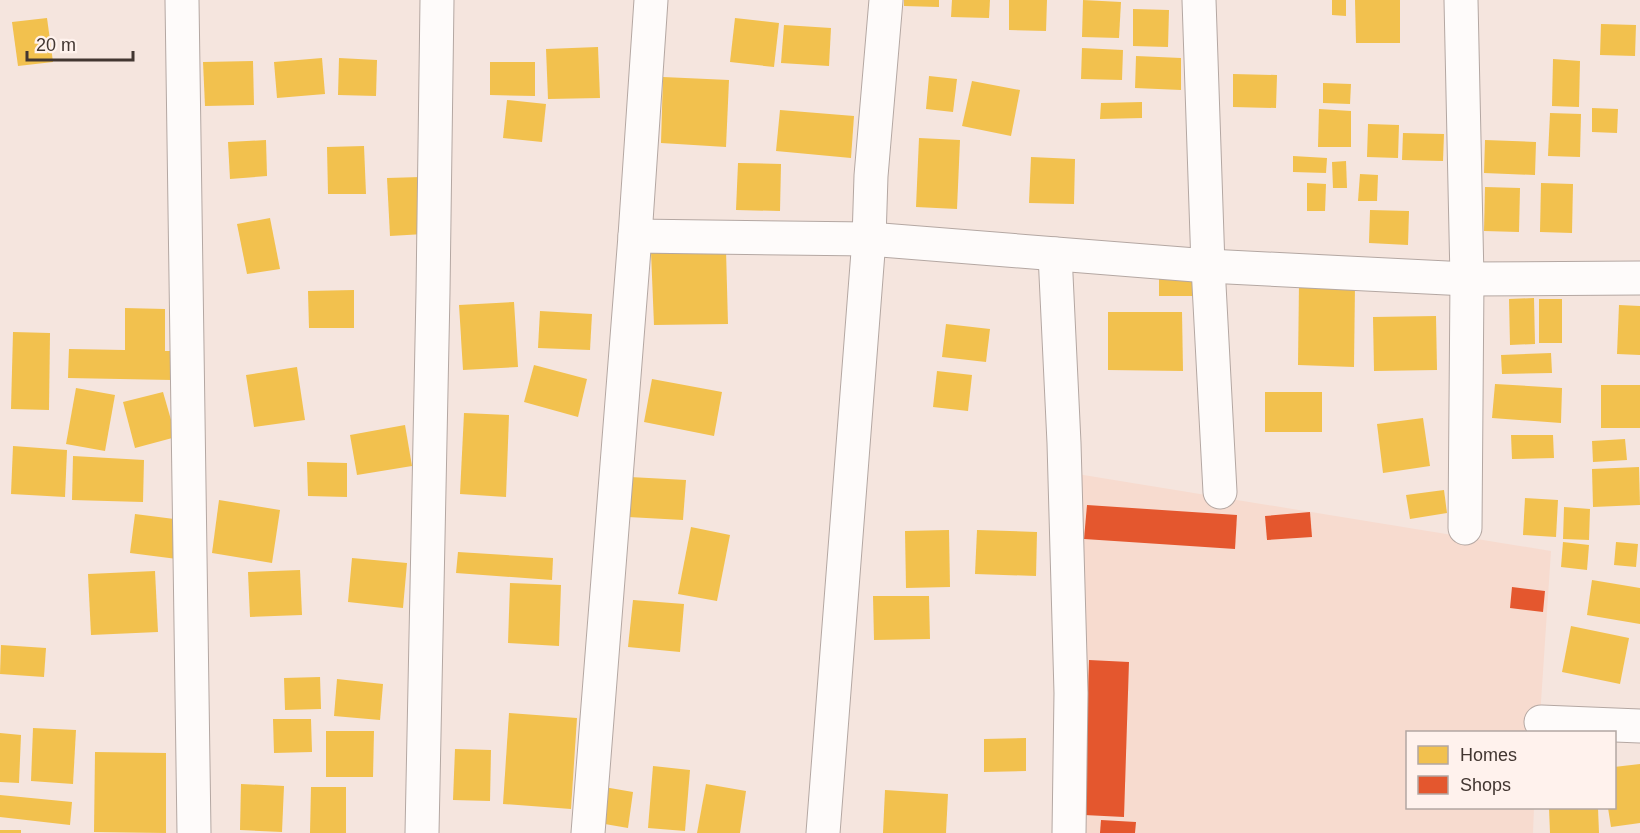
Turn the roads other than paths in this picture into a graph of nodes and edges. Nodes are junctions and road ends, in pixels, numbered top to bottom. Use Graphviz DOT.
graph roads {
  1 [pos="182,0"];
  2 [pos="437,0"];
  3 [pos="651,0"];
  4 [pos="886,0"];
  5 [pos="1199,0"];
  6 [pos="1461,0"];
  7 [pos="635,237"];
  8 [pos="869,239"];
  9 [pos="1055,254"];
  10 [pos="1208,266"];
  11 [pos="1640,278"];
  12 [pos="1467,279"];
  13 [pos="1220,492"];
  14 [pos="1465,528"];
  15 [pos="1541,722"];
  16 [pos="1640,726"];
  17 [pos="194,833"];
  18 [pos="422,833"];
  19 [pos="588,833"];
  20 [pos="823,833"];
  21 [pos="1069,833"];
  1 -- 17 [label="street"];
  2 -- 18 [label="street"];
  3 -- 7 [label="street"];
  4 -- 8 [label="street"];
  5 -- 10 [label="street"];
  6 -- 12 [label="street"];
  7 -- 8 [label="street"];
  7 -- 19 [label="street"];
  8 -- 9 [label="street"];
  8 -- 20 [label="street"];
  9 -- 10 [label="street"];
  9 -- 21 [label="street"];
  10 -- 12 [label="street"];
  10 -- 13 [label="street"];
  11 -- 12 [label="street"];
  12 -- 14 [label="street"];
  15 -- 16 [label="street"];
}
